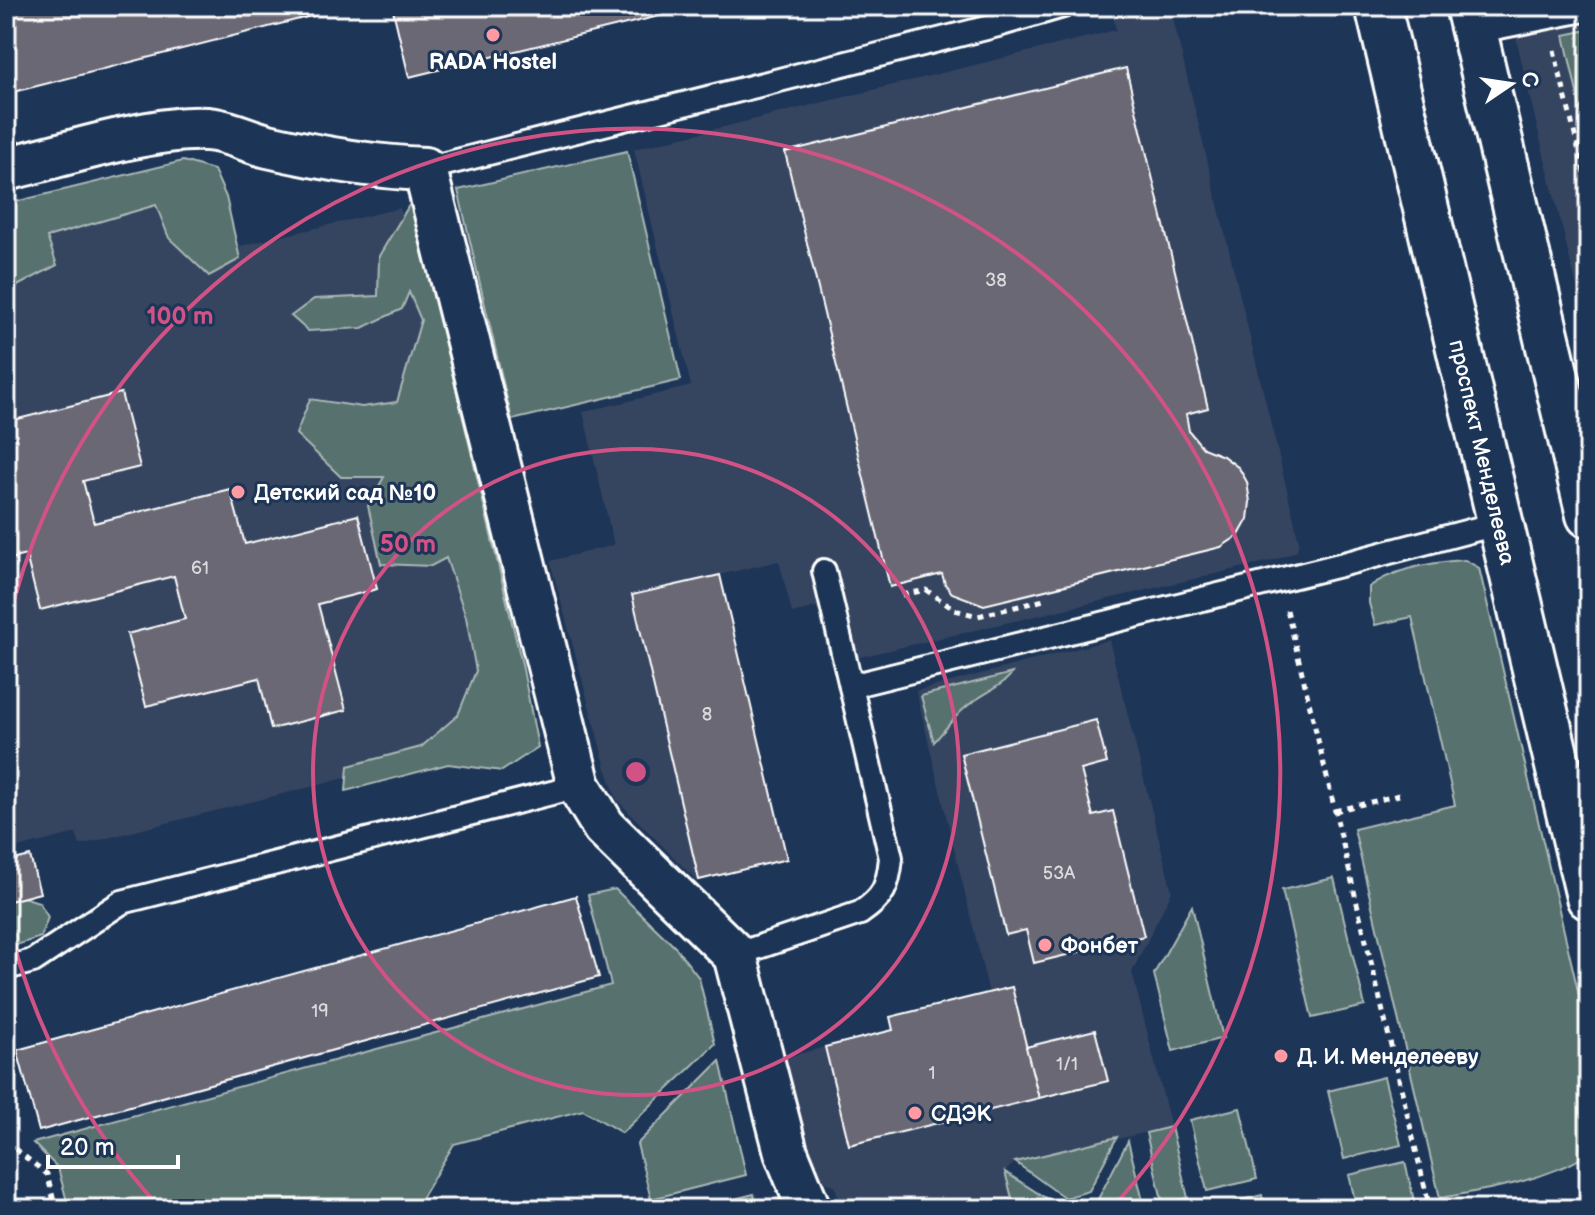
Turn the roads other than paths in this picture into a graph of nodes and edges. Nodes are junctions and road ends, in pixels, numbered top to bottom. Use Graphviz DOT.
graph roads {
  1 [pos="1063,6"];
  2 [pos="1378,6"];
  3 [pos="1589,9"];
  4 [pos="1471,19"];
  5 [pos="6,169"];
  6 [pos="425,169"];
  7 [pos="1589,515"];
  8 [pos="1500,523"];
  9 [pos="824,571"];
  10 [pos="851,686"];
  11 [pos="579,786"];
  12 [pos="1589,897"];
  13 [pos="735,955"];
  14 [pos="6,968"];
  15 [pos="809,1209"];
  1 -- 6 [label="lane"];
  2 -- 8 [label="main road, проспект Менделеева"];
  3 -- 4 [label="lane"];
  4 -- 7 [label="main road"];
  5 -- 6 [label="street"];
  6 -- 11 [label="street"];
  8 -- 10 [label="lane"];
  8 -- 12 [label="main road, проспект Менделеева"];
  9 -- 10 [label="lane"];
  10 -- 13 [label="lane"];
  11 -- 13 [label="street"];
  11 -- 14 [label="lane"];
  13 -- 15 [label="street"];
}
